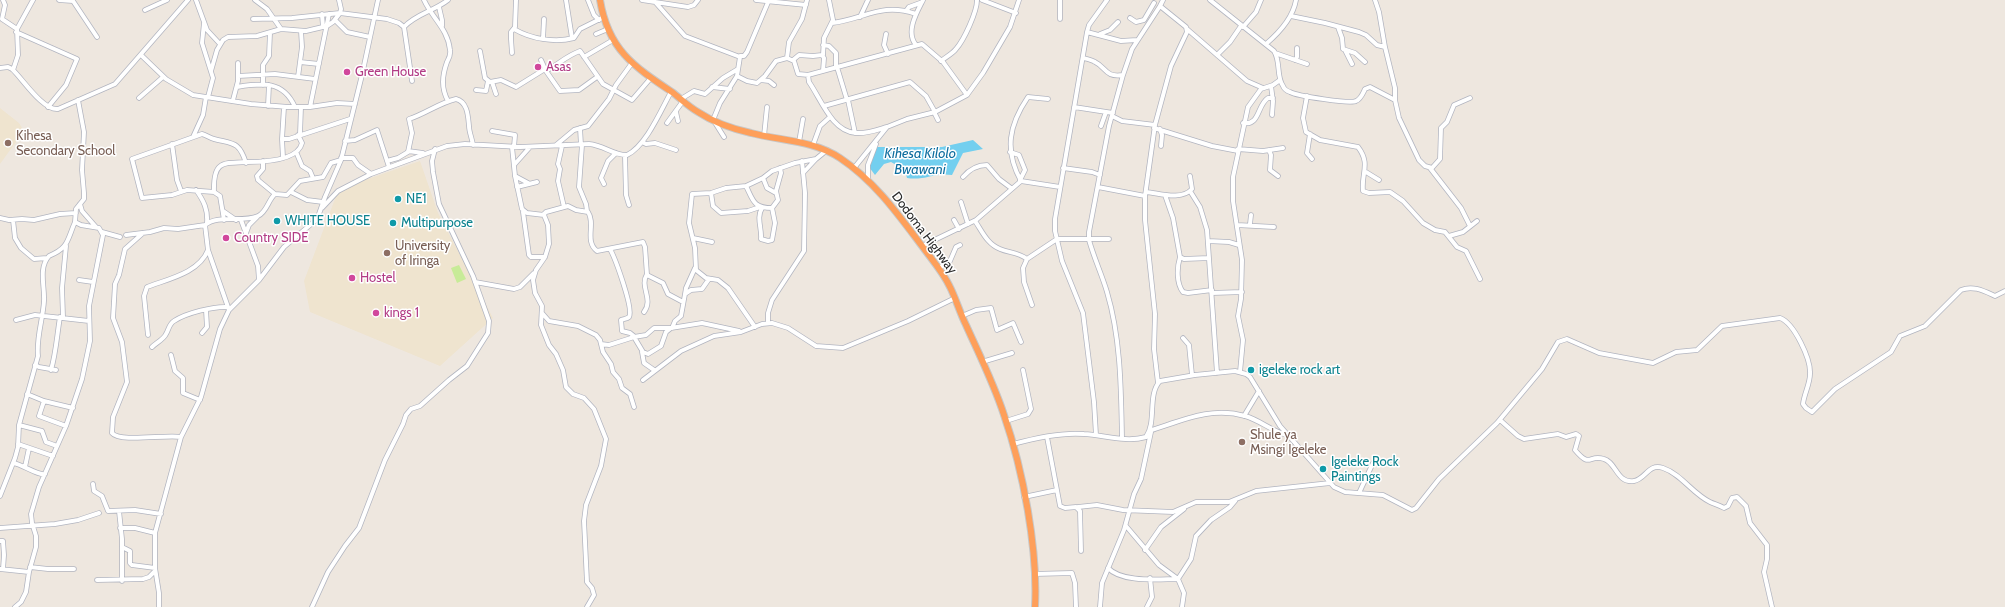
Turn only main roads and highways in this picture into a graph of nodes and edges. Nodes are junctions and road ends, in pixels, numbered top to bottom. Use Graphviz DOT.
graph roads {
  1 [pos="600,0"];
  2 [pos="1035,607"];
  1 -- 2 [label="highway, Dodoma Highway"];
}
